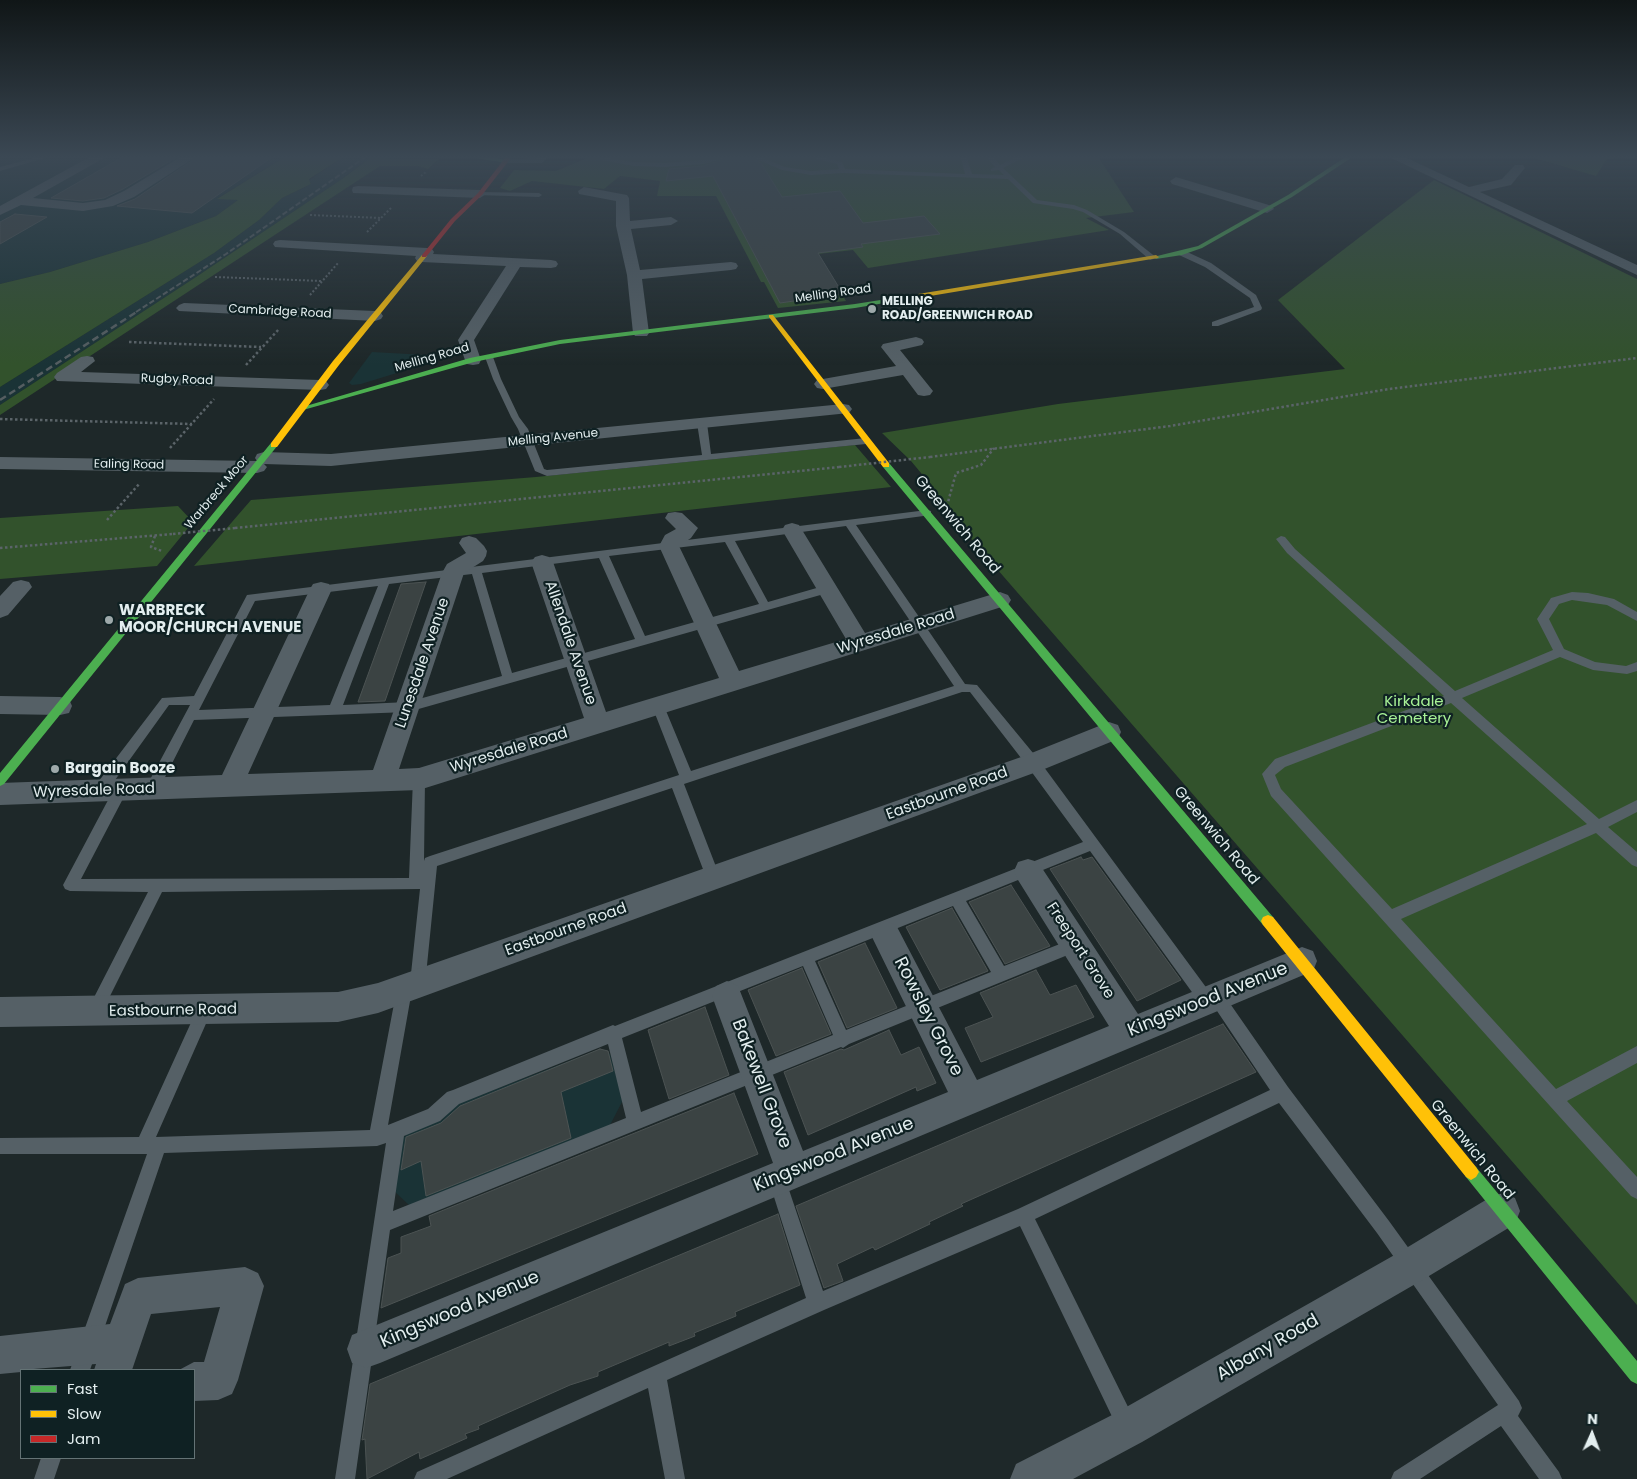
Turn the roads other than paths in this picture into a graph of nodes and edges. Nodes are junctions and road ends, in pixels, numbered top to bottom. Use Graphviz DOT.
graph roads {
  1 [pos="447,227"];
  2 [pos="623,227"];
  3 [pos="1112,227"];
  4 [pos="1235,227"];
  5 [pos="1547,227"];
  6 [pos="280,244"];
  7 [pos="1182,253"];
  8 [pos="424,255"];
  9 [pos="1154,258"];
  10 [pos="516,262"];
  11 [pos="551,264"];
  12 [pos="731,266"];
  13 [pos="1635,268"];
  14 [pos="634,275"];
  15 [pos="184,308"];
  16 [pos="375,316"];
  17 [pos="770,316"];
  18 [pos="1215,324"];
  19 [pos="641,333"];
  20 [pos="916,342"];
  21 [pos="489,357"];
  22 [pos="473,360"];
  23 [pos="87,361"];
  24 [pos="907,369"];
  25 [pos="823,384"];
  26 [pos="320,385"];
  27 [pos="924,391"];
  28 [pos="303,408"];
  29 [pos="842,409"];
  30 [pos="702,423"];
  31 [pos="866,440"];
  32 [pos="528,441"];
  33 [pos="707,456"];
  34 [pos="260,462"];
  35 [pos="0,463"];
  36 [pos="925,511"];
  37 [pos="689,523"];
  38 [pos="850,523"];
  39 [pos="792,530"];
  40 [pos="728,538"];
  41 [pos="1281,539"];
  42 [pos="670,546"];
  43 [pos="603,554"];
  44 [pos="479,555"];
  45 [pos="542,562"];
  46 [pos="453,573"];
  47 [pos="385,581"];
  48 [pos="21,587"];
  49 [pos="827,589"];
  50 [pos="321,590"];
  51 [pos="1000,600"];
  52 [pos="766,606"];
  53 [pos="0,610"];
  54 [pos="1637,618"];
  55 [pos="705,623"];
  56 [pos="920,625"];
  57 [pos="642,641"];
  58 [pos="860,644"];
  59 [pos="1560,652"];
  60 [pos="576,659"];
  61 [pos="1637,666"];
  62 [pos="508,678"];
  63 [pos="733,683"];
  64 [pos="962,688"];
  65 [pos="1453,697"];
  66 [pos="198,700"];
  67 [pos="0,705"];
  68 [pos="60,706"];
  69 [pos="408,706"];
  70 [pos="658,706"];
  71 [pos="335,709"];
  72 [pos="264,712"];
  73 [pos="190,715"];
  74 [pos="598,724"];
  75 [pos="1108,732"];
  76 [pos="1033,763"];
  77 [pos="419,779"];
  78 [pos="0,780"];
  79 [pos="682,780"];
  80 [pos="382,781"];
  81 [pos="230,786"];
  82 [pos="152,789"];
  83 [pos="110,790"];
  84 [pos="0,794"];
  85 [pos="1637,806"];
  86 [pos="1597,826"];
  87 [pos="1093,844"];
  88 [pos="1637,861"];
  89 [pos="1028,871"];
  90 [pos="713,877"];
  91 [pos="422,882"];
  92 [pos="158,886"];
  93 [pos="956,898"];
  94 [pos="1390,917"];
  95 [pos="886,935"];
  96 [pos="1076,945"];
  97 [pos="806,957"];
  98 [pos="1302,961"];
  99 [pos="1001,975"];
  100 [pos="411,986"];
  101 [pos="727,996"];
  102 [pos="1212,999"];
  103 [pos="923,1007"];
  104 [pos="204,1010"];
  105 [pos="0,1012"];
  106 [pos="94,1012"];
  107 [pos="1132,1032"];
  108 [pos="613,1033"];
  109 [pos="843,1040"];
  110 [pos="1637,1054"];
  111 [pos="757,1074"];
  112 [pos="1282,1093"];
  113 [pos="969,1099"];
  114 [pos="1555,1099"];
  115 [pos="636,1123"];
  116 [pos="396,1131"];
  117 [pos="377,1138"];
  118 [pos="151,1145"];
  119 [pos="0,1146"];
  120 [pos="786,1175"];
  121 [pos="1637,1190"];
  122 [pos="1502,1211"];
  123 [pos="1024,1215"];
  124 [pos="383,1224"];
  125 [pos="1412,1266"];
  126 [pos="817,1303"];
  127 [pos="366,1349"];
  128 [pos="0,1355"];
  129 [pos="101,1357"];
  130 [pos="1637,1375"];
  131 [pos="656,1376"];
  132 [pos="195,1382"];
  133 [pos="1504,1413"];
  134 [pos="1128,1428"];
  135 [pos="51,1459"];
  136 [pos="44,1479"];
  137 [pos="345,1479"];
  138 [pos="424,1479"];
  139 [pos="675,1479"];
  140 [pos="1031,1479"];
  141 [pos="1400,1479"];
  142 [pos="1552,1479"];
  1 -- 8 [label="main road, Warbreck Moor"];
  2 -- 14 [label="street"];
  3 -- 9 [label="lane"];
  4 -- 7 [label="main road, Melling Road"];
  5 -- 13 [label="street"];
  6 -- 8 [label="street"];
  7 -- 9 [label="main road, Melling Road"];
  7 -- 18 [label="lane"];
  8 -- 10 [label="street"];
  8 -- 16 [label="main road, Warbreck Moor"];
  9 -- 17 [label="main road, Melling Road"];
  10 -- 11 [label="street"];
  10 -- 22 [label="street"];
  12 -- 14 [label="street"];
  14 -- 19 [label="street"];
  15 -- 16 [label="street, Cambridge Road"];
  16 -- 26 [label="main road, Warbreck Moor"];
  17 -- 19 [label="main road, Melling Road"];
  17 -- 25 [label="main road, Greenwich Road"];
  19 -- 21 [label="main road, Melling Road"];
  20 -- 24 [label="street"];
  21 -- 22 [label="main road, Melling Road"];
  21 -- 32 [label="lane"];
  22 -- 28 [label="main road, Melling Road"];
  23 -- 26 [label="street, Rugby Road"];
  24 -- 25 [label="street"];
  24 -- 27 [label="street"];
  25 -- 29 [label="main road, Greenwich Road"];
  26 -- 28 [label="main road, Warbreck Moor"];
  28 -- 34 [label="main road, Warbreck Moor"];
  29 -- 30 [label="street, Melling Avenue"];
  29 -- 31 [label="main road, Greenwich Road"];
  30 -- 32 [label="street, Melling Avenue"];
  30 -- 33 [label="lane"];
  31 -- 33 [label="lane"];
  31 -- 36 [label="main road, Greenwich Road"];
  32 -- 33 [label="lane"];
  32 -- 34 [label="street, Melling Avenue"];
  34 -- 35 [label="street, Ealing Road"];
  34 -- 68 [label="main road, Warbreck Moor"];
  36 -- 38 [label="lane"];
  36 -- 51 [label="main road, Greenwich Road"];
  37 -- 42 [label="street"];
  38 -- 39 [label="lane"];
  38 -- 56 [label="lane"];
  39 -- 40 [label="lane"];
  39 -- 49 [label="street"];
  40 -- 42 [label="lane"];
  40 -- 52 [label="lane"];
  41 -- 65 [label="lane"];
  42 -- 43 [label="lane"];
  42 -- 55 [label="street"];
  43 -- 45 [label="lane"];
  43 -- 57 [label="lane"];
  44 -- 45 [label="lane"];
  44 -- 46 [label="street"];
  44 -- 62 [label="lane"];
  45 -- 60 [label="street, Allendale Avenue"];
  46 -- 47 [label="lane"];
  46 -- 69 [label="street, Lunesdale Avenue"];
  47 -- 50 [label="lane"];
  47 -- 71 [label="lane"];
  48 -- 53 [label="street"];
  49 -- 52 [label="lane"];
  49 -- 58 [label="street"];
  50 -- 66 [label="lane"];
  50 -- 72 [label="street"];
  51 -- 56 [label="street, Wyresdale Road"];
  51 -- 75 [label="main road, Greenwich Road"];
  52 -- 55 [label="lane"];
  54 -- 59 [label="lane"];
  55 -- 57 [label="lane"];
  55 -- 63 [label="street"];
  56 -- 58 [label="street, Wyresdale Road"];
  56 -- 64 [label="lane"];
  57 -- 60 [label="lane"];
  58 -- 63 [label="street, Wyresdale Road"];
  59 -- 61 [label="lane"];
  59 -- 65 [label="lane"];
  60 -- 62 [label="lane"];
  60 -- 74 [label="street, Allendale Avenue"];
  62 -- 69 [label="lane"];
  63 -- 70 [label="street, Wyresdale Road"];
  64 -- 76 [label="lane"];
  64 -- 79 [label="lane"];
  65 -- 86 [label="lane"];
  65 -- 94 [label="lane"];
  66 -- 73 [label="lane"];
  66 -- 83 [label="lane"];
  67 -- 68 [label="street"];
  68 -- 78 [label="main road, Warbreck Moor"];
  69 -- 71 [label="lane"];
  69 -- 80 [label="street, Lunesdale Avenue"];
  70 -- 74 [label="street, Wyresdale Road"];
  70 -- 79 [label="lane"];
  71 -- 72 [label="lane"];
  72 -- 73 [label="lane"];
  72 -- 81 [label="street"];
  73 -- 82 [label="lane"];
  74 -- 77 [label="street, Wyresdale Road"];
  75 -- 76 [label="street, Eastbourne Road"];
  75 -- 98 [label="main road, Greenwich Road"];
  76 -- 87 [label="lane"];
  76 -- 90 [label="street, Eastbourne Road"];
  77 -- 80 [label="street, Wyresdale Road"];
  77 -- 91 [label="lane"];
  79 -- 90 [label="lane"];
  79 -- 91 [label="lane"];
  80 -- 81 [label="street, Wyresdale Road"];
  81 -- 82 [label="street, Wyresdale Road"];
  82 -- 83 [label="street, Wyresdale Road"];
  83 -- 84 [label="street, Wyresdale Road"];
  83 -- 92 [label="lane"];
  85 -- 86 [label="lane"];
  86 -- 88 [label="lane"];
  86 -- 94 [label="lane"];
  87 -- 89 [label="lane"];
  87 -- 102 [label="lane"];
  89 -- 93 [label="lane"];
  89 -- 96 [label="street, Freeport Grove"];
  90 -- 100 [label="street, Eastbourne Road"];
  91 -- 92 [label="lane"];
  91 -- 100 [label="lane"];
  92 -- 106 [label="lane"];
  93 -- 97 [label="lane"];
  93 -- 99 [label="lane"];
  94 -- 114 [label="lane"];
  95 -- 103 [label="street, Rowsley Grove"];
  96 -- 99 [label="lane"];
  96 -- 107 [label="street, Freeport Grove"];
  97 -- 108 [label="lane"];
  97 -- 109 [label="lane"];
  98 -- 102 [label="street, Kingswood Avenue"];
  98 -- 122 [label="main road, Greenwich Road"];
  99 -- 103 [label="lane"];
  100 -- 104 [label="street, Eastbourne Road"];
  100 -- 117 [label="lane"];
  101 -- 111 [label="street, Bakewell Grove"];
  102 -- 107 [label="street, Kingswood Avenue"];
  102 -- 112 [label="lane"];
  103 -- 109 [label="lane"];
  103 -- 113 [label="street, Rowsley Grove"];
  104 -- 106 [label="street, Eastbourne Road"];
  104 -- 118 [label="lane"];
  105 -- 106 [label="street, Eastbourne Road"];
  107 -- 113 [label="street, Kingswood Avenue"];
  108 -- 115 [label="lane"];
  108 -- 116 [label="lane"];
  109 -- 111 [label="lane"];
  110 -- 114 [label="lane"];
  111 -- 115 [label="lane"];
  111 -- 120 [label="street, Bakewell Grove"];
  112 -- 123 [label="lane"];
  112 -- 125 [label="lane"];
  113 -- 120 [label="street, Kingswood Avenue"];
  114 -- 121 [label="lane"];
  115 -- 124 [label="lane"];
  116 -- 117 [label="lane"];
  116 -- 124 [label="lane"];
  117 -- 118 [label="lane"];
  118 -- 119 [label="lane"];
  118 -- 129 [label="lane"];
  120 -- 126 [label="lane"];
  120 -- 127 [label="street, Kingswood Avenue"];
  122 -- 125 [label="street, Albany Road"];
  122 -- 130 [label="main road, Greenwich Road"];
  123 -- 126 [label="lane"];
  123 -- 134 [label="lane"];
  124 -- 127 [label="lane"];
  125 -- 133 [label="lane"];
  125 -- 134 [label="street, Albany Road"];
  126 -- 131 [label="lane"];
  127 -- 137 [label="lane"];
  128 -- 129 [label="street"];
  129 -- 132 [label="street"];
  131 -- 138 [label="lane"];
  131 -- 139 [label="lane"];
  133 -- 141 [label="lane"];
  133 -- 142 [label="lane"];
  134 -- 140 [label="street, Albany Road"];
  135 -- 136 [label="lane"];
}
